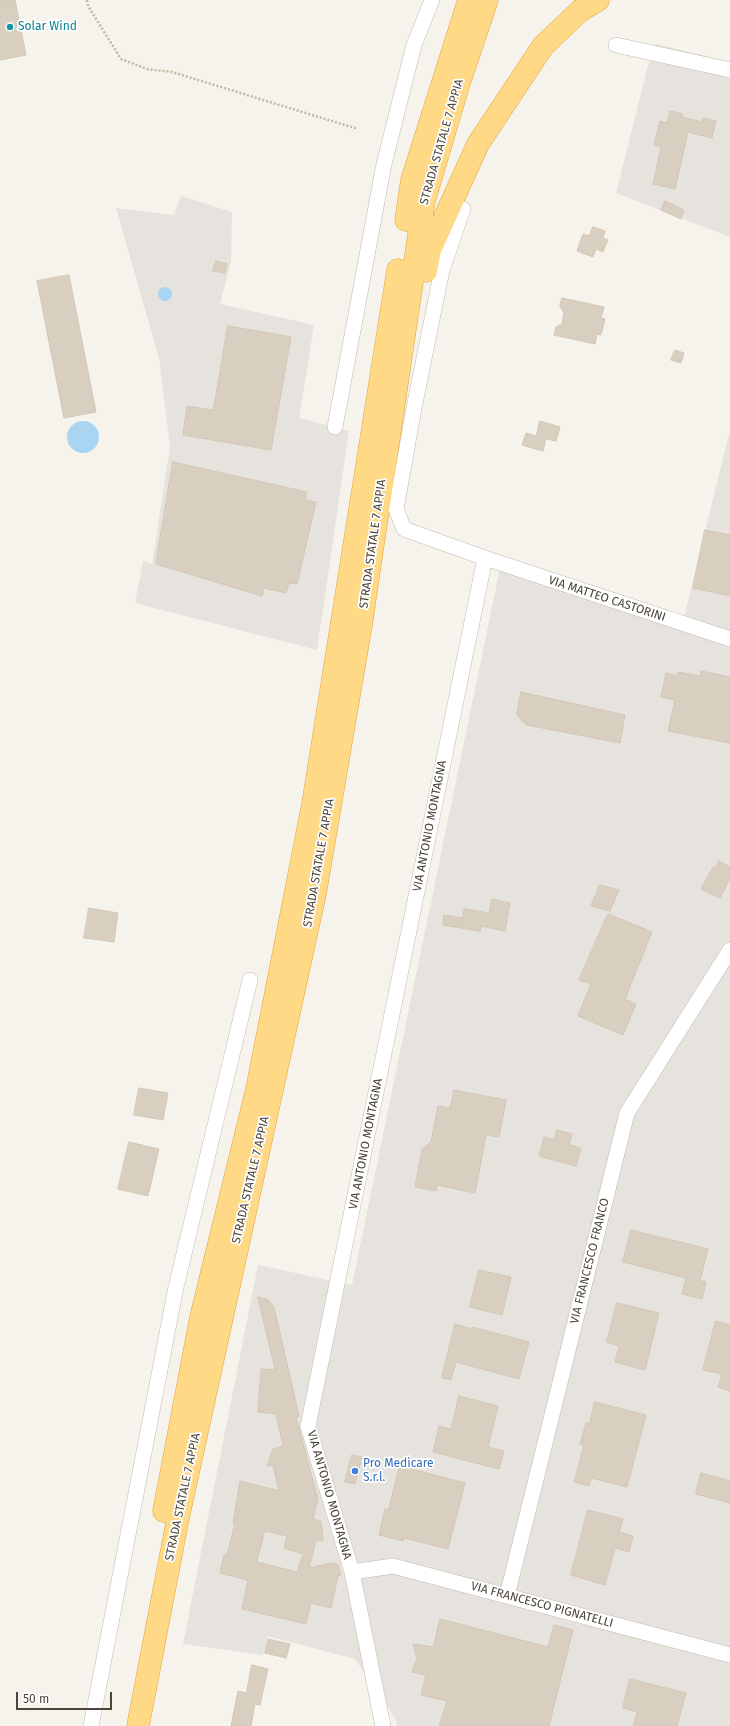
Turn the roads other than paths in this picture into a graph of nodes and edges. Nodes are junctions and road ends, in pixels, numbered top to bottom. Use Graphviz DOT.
graph roads {
  1 [pos="432,0"];
  2 [pos="468,0"];
  3 [pos="487,0"];
  4 [pos="598,0"];
  5 [pos="616,45"];
  6 [pos="730,70"];
  7 [pos="463,209"];
  8 [pos="335,427"];
  9 [pos="387,448"];
  10 [pos="485,558"];
  11 [pos="730,639"];
  12 [pos="730,950"];
  13 [pos="250,980"];
  14 [pos="352,1572"];
  15 [pos="507,1596"];
  16 [pos="730,1655"];
  17 [pos="91,1726"];
  18 [pos="123,1726"];
  19 [pos="138,1726"];
  20 [pos="383,1726"];
  1 -- 8 [label="street"];
  2 -- 18 [label="highway, STRADA STATALE 7 APPIA"];
  3 -- 9 [label="highway, STRADA STATALE 7 APPIA"];
  4 -- 9 [label="highway"];
  5 -- 6 [label="street"];
  7 -- 10 [label="street, VIA MATTEO CASTORINI"];
  9 -- 19 [label="highway, STRADA STATALE 7 APPIA"];
  10 -- 11 [label="street, VIA MATTEO CASTORINI"];
  10 -- 14 [label="street, VIA ANTONIO MONTAGNA"];
  12 -- 15 [label="street, VIA FRANCESCO FRANCO"];
  13 -- 17 [label="street"];
  14 -- 15 [label="street, VIA FRANCESCO PIGNATELLI"];
  14 -- 20 [label="street, VIA ANTONIO MONTAGNA"];
  15 -- 16 [label="street, VIA FRANCESCO PIGNATELLI"];
}
